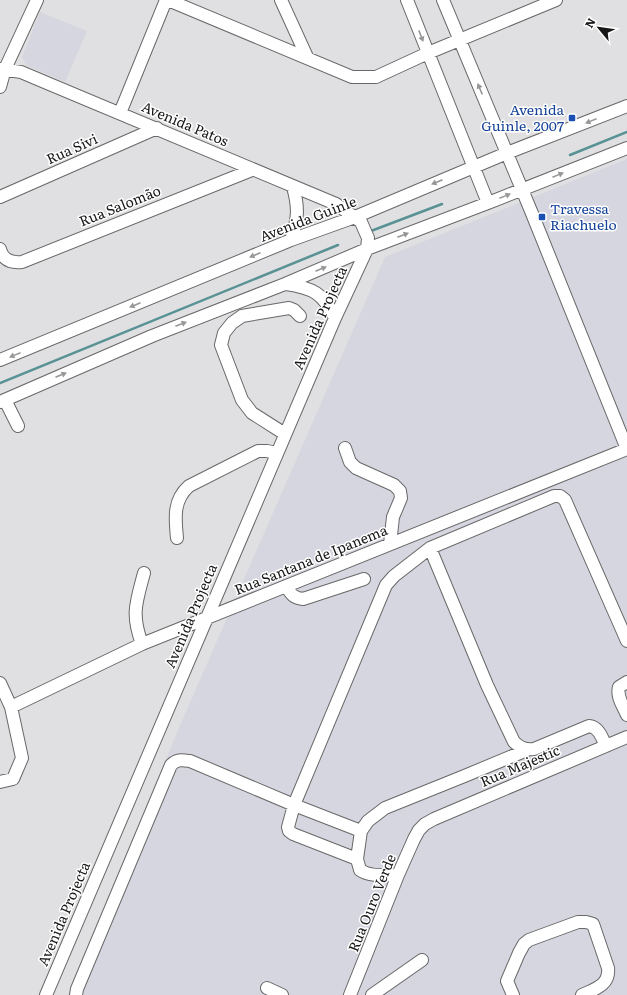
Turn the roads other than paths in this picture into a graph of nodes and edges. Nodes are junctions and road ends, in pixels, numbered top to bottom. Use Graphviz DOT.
graph roads {
  1 [pos="37,0"];
  2 [pos="167,0"];
  3 [pos="281,0"];
  4 [pos="407,0"];
  5 [pos="444,0"];
  6 [pos="556,0"];
  7 [pos="460,40"];
  8 [pos="428,53"];
  9 [pos="307,57"];
  10 [pos="3,69"];
  11 [pos="0,86"];
  12 [pos="627,106"];
  13 [pos="120,113"];
  14 [pos="157,128"];
  15 [pos="627,148"];
  16 [pos="507,153"];
  17 [pos="473,166"];
  18 [pos="252,170"];
  19 [pos="293,187"];
  20 [pos="522,189"];
  21 [pos="0,197"];
  22 [pos="488,203"];
  23 [pos="355,217"];
  24 [pos="291,240"];
  25 [pos="367,249"];
  26 [pos="0,253"];
  27 [pos="285,284"];
  28 [pos="300,316"];
  29 [pos="335,318"];
  30 [pos="0,360"];
  31 [pos="2,400"];
  32 [pos="18,426"];
  33 [pos="285,434"];
  34 [pos="345,448"];
  35 [pos="627,449"];
  36 [pos="277,453"];
  37 [pos="177,538"];
  38 [pos="390,544"];
  39 [pos="430,548"];
  40 [pos="144,573"];
  41 [pos="364,579"];
  42 [pos="286,586"];
  43 [pos="207,618"];
  44 [pos="627,641"];
  45 [pos="142,644"];
  46 [pos="627,682"];
  47 [pos="0,683"];
  48 [pos="11,707"];
  49 [pos="627,715"];
  50 [pos="627,737"];
  51 [pos="606,746"];
  52 [pos="526,750"];
  53 [pos="0,782"];
  54 [pos="294,805"];
  55 [pos="425,824"];
  56 [pos="361,831"];
  57 [pos="357,859"];
  58 [pos="398,875"];
  59 [pos="422,960"];
  60 [pos="267,988"];
  61 [pos="353,992"];
  62 [pos="46,995"];
  63 [pos="76,995"];
  64 [pos="282,995"];
  65 [pos="372,995"];
  66 [pos="513,995"];
  67 [pos="582,995"];
  1 -- 10 [label="street"];
  2 -- 9 [label="street"];
  2 -- 13 [label="street"];
  3 -- 9 [label="street"];
  4 -- 8 [label="street, one-way"];
  5 -- 7 [label="street"];
  6 -- 7 [label="street"];
  7 -- 8 [label="street"];
  16 -- 7 [label="street, one-way"];
  8 -- 9 [label="street"];
  8 -- 17 [label="street"];
  10 -- 11 [label="street"];
  10 -- 13 [label="street, Avenida Patos"];
  12 -- 16 [label="street, Avenida Guinle, one-way"];
  13 -- 14 [label="street, Avenida Patos"];
  14 -- 18 [label="street, Avenida Patos"];
  14 -- 21 [label="street, Rua Sivi"];
  20 -- 15 [label="street, one-way"];
  16 -- 17 [label="street, Avenida Guinle"];
  16 -- 20 [label="street"];
  17 -- 22 [label="street"];
  17 -- 23 [label="street, Avenida Guinle, one-way"];
  18 -- 19 [label="street, Avenida Patos"];
  18 -- 26 [label="street, Rua Salomão"];
  19 -- 23 [label="street, Avenida Patos"];
  19 -- 24 [label="street"];
  22 -- 20 [label="street, one-way"];
  20 -- 35 [label="street"];
  25 -- 22 [label="street, one-way"];
  23 -- 24 [label="street, Avenida Guinle"];
  23 -- 25 [label="street"];
  24 -- 30 [label="street, Avenida Guinle, one-way"];
  27 -- 25 [label="street, one-way"];
  25 -- 29 [label="street, Avenida Projecta"];
  27 -- 29 [label="street"];
  31 -- 27 [label="street, one-way"];
  28 -- 33 [label="street"];
  29 -- 33 [label="street, Avenida Projecta"];
  31 -- 32 [label="street"];
  33 -- 36 [label="street, Avenida Projecta"];
  34 -- 38 [label="street"];
  35 -- 38 [label="street, Rua Santana de Ipanema"];
  36 -- 37 [label="street"];
  36 -- 43 [label="street, Avenida Projecta"];
  38 -- 42 [label="street, Rua Santana de Ipanema"];
  39 -- 44 [label="street"];
  39 -- 52 [label="street"];
  39 -- 54 [label="street"];
  40 -- 45 [label="street"];
  41 -- 42 [label="street"];
  42 -- 43 [label="street, Rua Santana de Ipanema"];
  43 -- 45 [label="street, Rua Santana de Ipanema"];
  43 -- 62 [label="street, Avenida Projecta"];
  45 -- 48 [label="street, Rua Santana de Ipanema"];
  46 -- 49 [label="street"];
  47 -- 48 [label="street"];
  48 -- 53 [label="street"];
  50 -- 51 [label="street, Rua Majestic"];
  51 -- 52 [label="street"];
  51 -- 55 [label="street, Rua Majestic"];
  52 -- 56 [label="street"];
  54 -- 56 [label="street"];
  54 -- 57 [label="street"];
  54 -- 63 [label="street"];
  55 -- 58 [label="street, Rua Ouro Verde"];
  56 -- 57 [label="street"];
  57 -- 58 [label="street"];
  58 -- 61 [label="street, Rua Ouro Verde"];
  59 -- 65 [label="street"];
  60 -- 64 [label="street"];
  66 -- 67 [label="street"];
}
